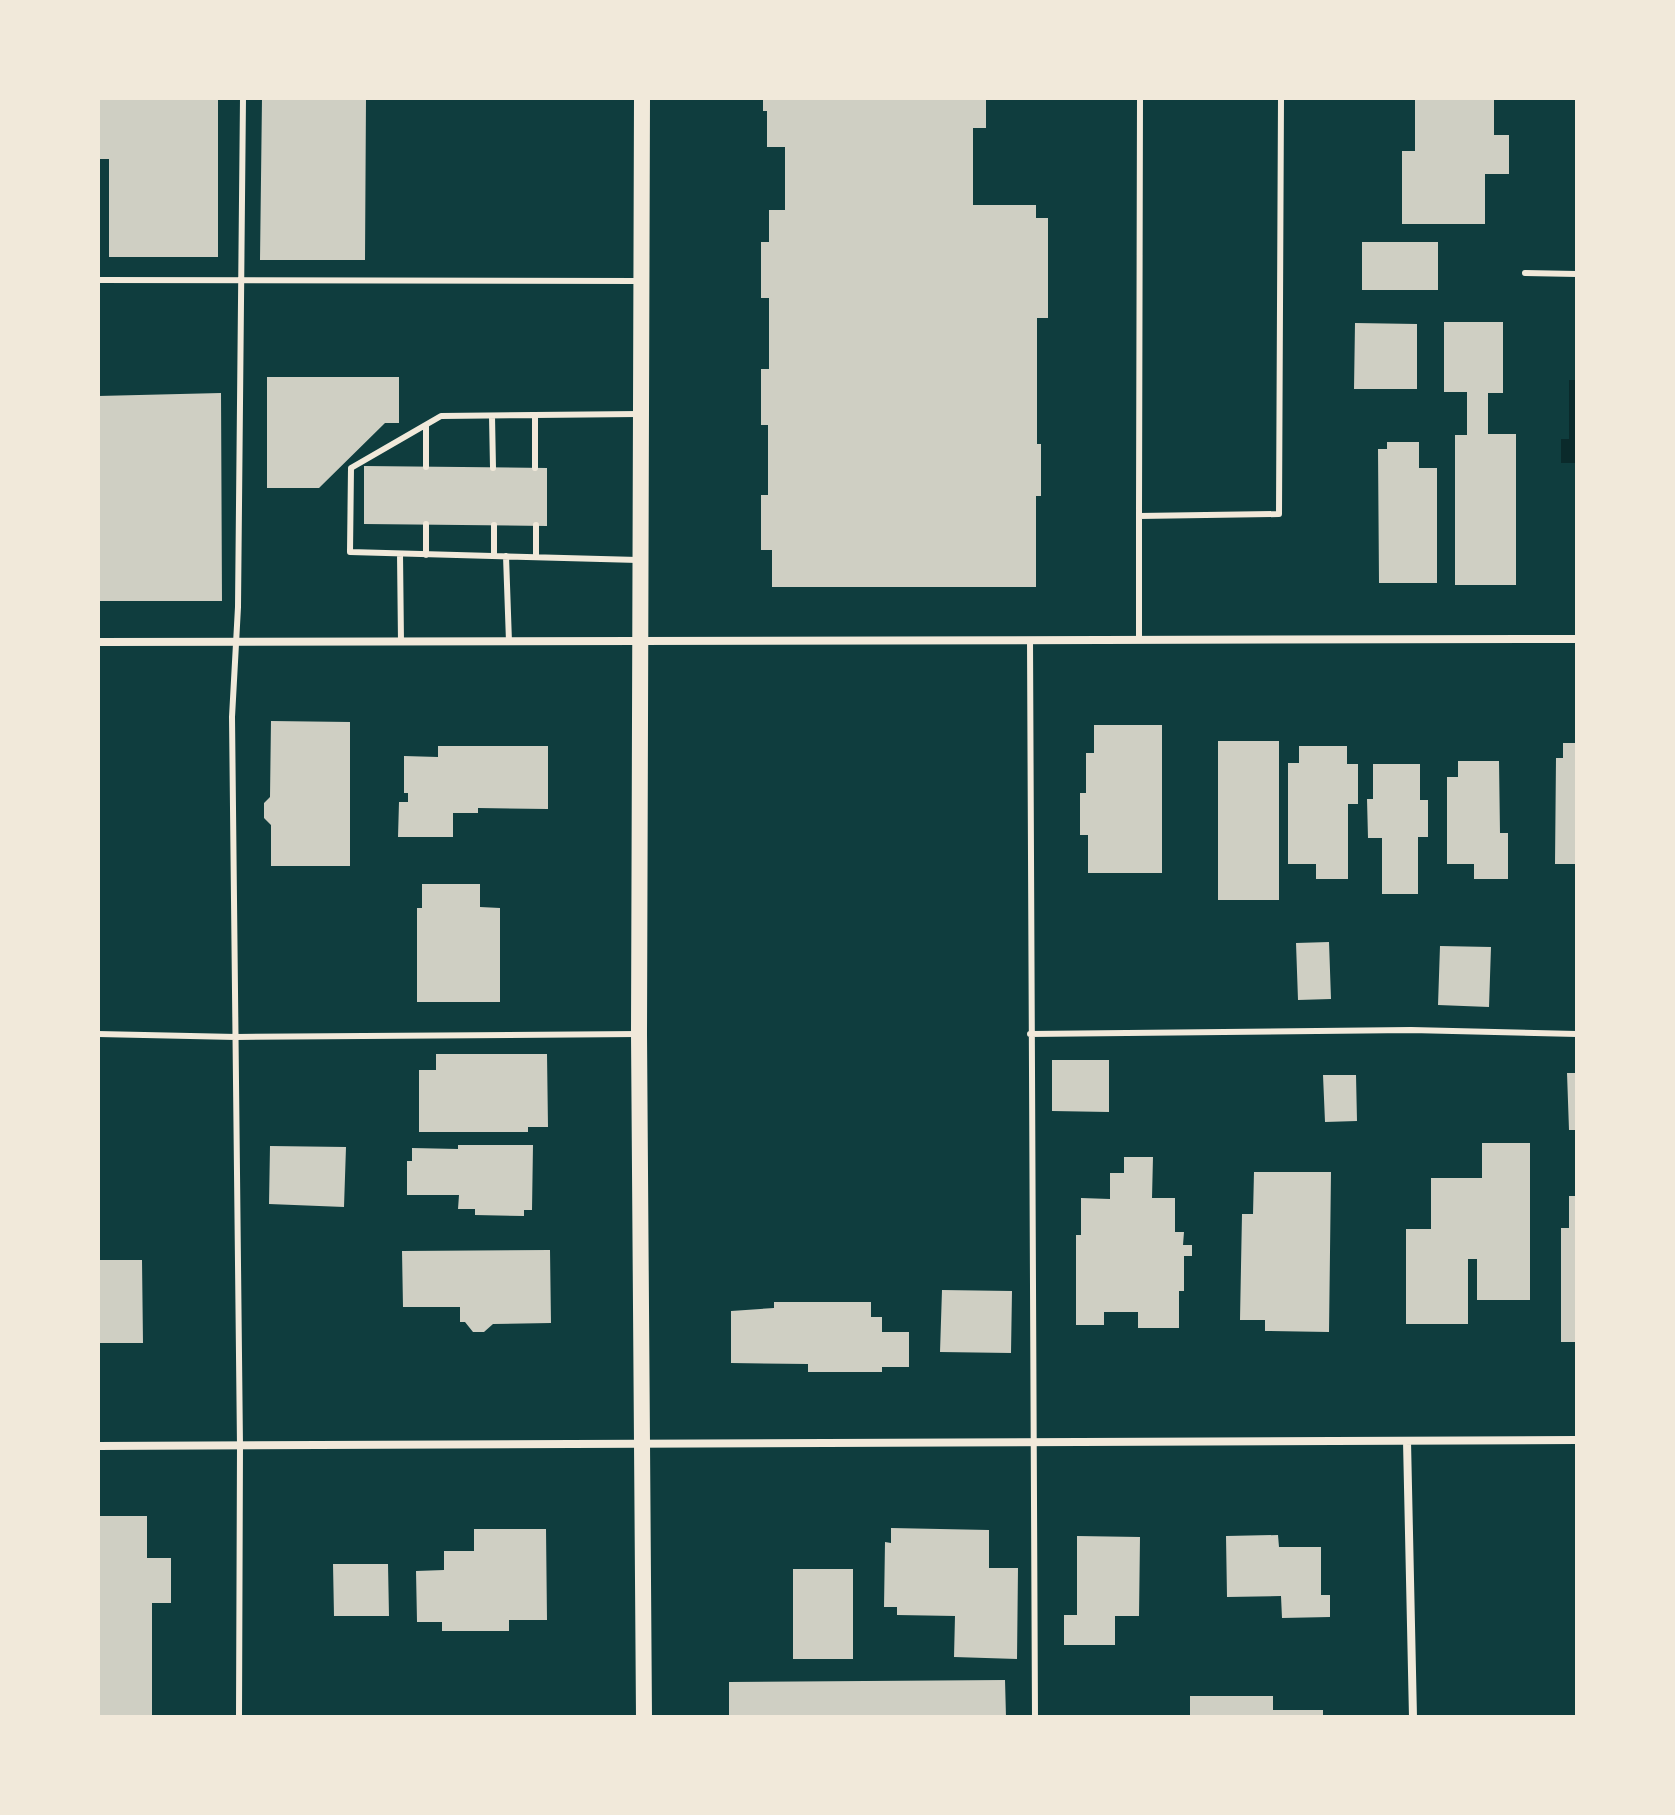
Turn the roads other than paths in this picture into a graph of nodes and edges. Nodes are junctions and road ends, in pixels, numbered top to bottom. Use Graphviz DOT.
graph roads {
  1 [pos="243,98"];
  2 [pos="642,98"];
  3 [pos="1140,98"];
  4 [pos="1281,98"];
  5 [pos="1525,273"];
  6 [pos="1577,274"];
  7 [pos="98,280"];
  8 [pos="241,281"];
  9 [pos="640,281"];
  10 [pos="641,414"];
  11 [pos="492,416"];
  12 [pos="535,416"];
  13 [pos="426,425"];
  14 [pos="426,467"];
  15 [pos="493,468"];
  16 [pos="535,468"];
  17 [pos="1139,516"];
  18 [pos="426,524"];
  19 [pos="494,525"];
  20 [pos="536,525"];
  21 [pos="400,554"];
  22 [pos="426,555"];
  23 [pos="494,556"];
  24 [pos="506,556"];
  25 [pos="536,557"];
  26 [pos="641,560"];
  27 [pos="1577,639"];
  28 [pos="1139,640"];
  29 [pos="1030,641"];
  30 [pos="98,642"];
  31 [pos="238,642"];
  32 [pos="401,642"];
  33 [pos="509,642"];
  34 [pos="641,642"];
  35 [pos="98,1034"];
  36 [pos="639,1034"];
  37 [pos="1030,1034"];
  38 [pos="1577,1034"];
  39 [pos="236,1037"];
  40 [pos="1577,1440"];
  41 [pos="1407,1441"];
  42 [pos="1034,1442"];
  43 [pos="642,1444"];
  44 [pos="98,1446"];
  45 [pos="240,1446"];
  46 [pos="239,1717"];
  47 [pos="644,1717"];
  48 [pos="1035,1717"];
  49 [pos="1413,1717"];
  1 -- 8 [label="lane"];
  2 -- 9 [label="main road"];
  3 -- 17 [label="lane"];
  4 -- 17 [label="lane"];
  5 -- 6 [label="lane"];
  7 -- 8 [label="lane"];
  8 -- 9 [label="lane"];
  8 -- 31 [label="lane"];
  9 -- 10 [label="main road"];
  10 -- 12 [label="lane"];
  10 -- 26 [label="main road"];
  11 -- 12 [label="lane"];
  11 -- 13 [label="lane"];
  11 -- 15 [label="lane"];
  12 -- 16 [label="lane"];
  13 -- 14 [label="lane"];
  13 -- 21 [label="lane"];
  17 -- 28 [label="lane"];
  18 -- 22 [label="lane"];
  19 -- 23 [label="lane"];
  20 -- 25 [label="lane"];
  21 -- 22 [label="lane"];
  21 -- 32 [label="lane"];
  22 -- 23 [label="lane"];
  23 -- 24 [label="lane"];
  24 -- 25 [label="lane"];
  24 -- 33 [label="lane"];
  25 -- 26 [label="lane"];
  26 -- 34 [label="main road"];
  27 -- 28 [label="street"];
  28 -- 29 [label="street"];
  29 -- 34 [label="street"];
  29 -- 37 [label="lane"];
  30 -- 31 [label="street"];
  31 -- 32 [label="street"];
  31 -- 39 [label="lane"];
  32 -- 33 [label="street"];
  33 -- 34 [label="street"];
  34 -- 36 [label="main road"];
  35 -- 39 [label="lane"];
  36 -- 39 [label="lane"];
  36 -- 43 [label="main road"];
  37 -- 38 [label="lane"];
  37 -- 42 [label="lane"];
  39 -- 45 [label="lane"];
  40 -- 41 [label="street"];
  41 -- 42 [label="street"];
  41 -- 49 [label="street"];
  42 -- 43 [label="street"];
  42 -- 48 [label="lane"];
  43 -- 45 [label="street"];
  43 -- 47 [label="main road"];
  44 -- 45 [label="street"];
  45 -- 46 [label="lane"];
}
